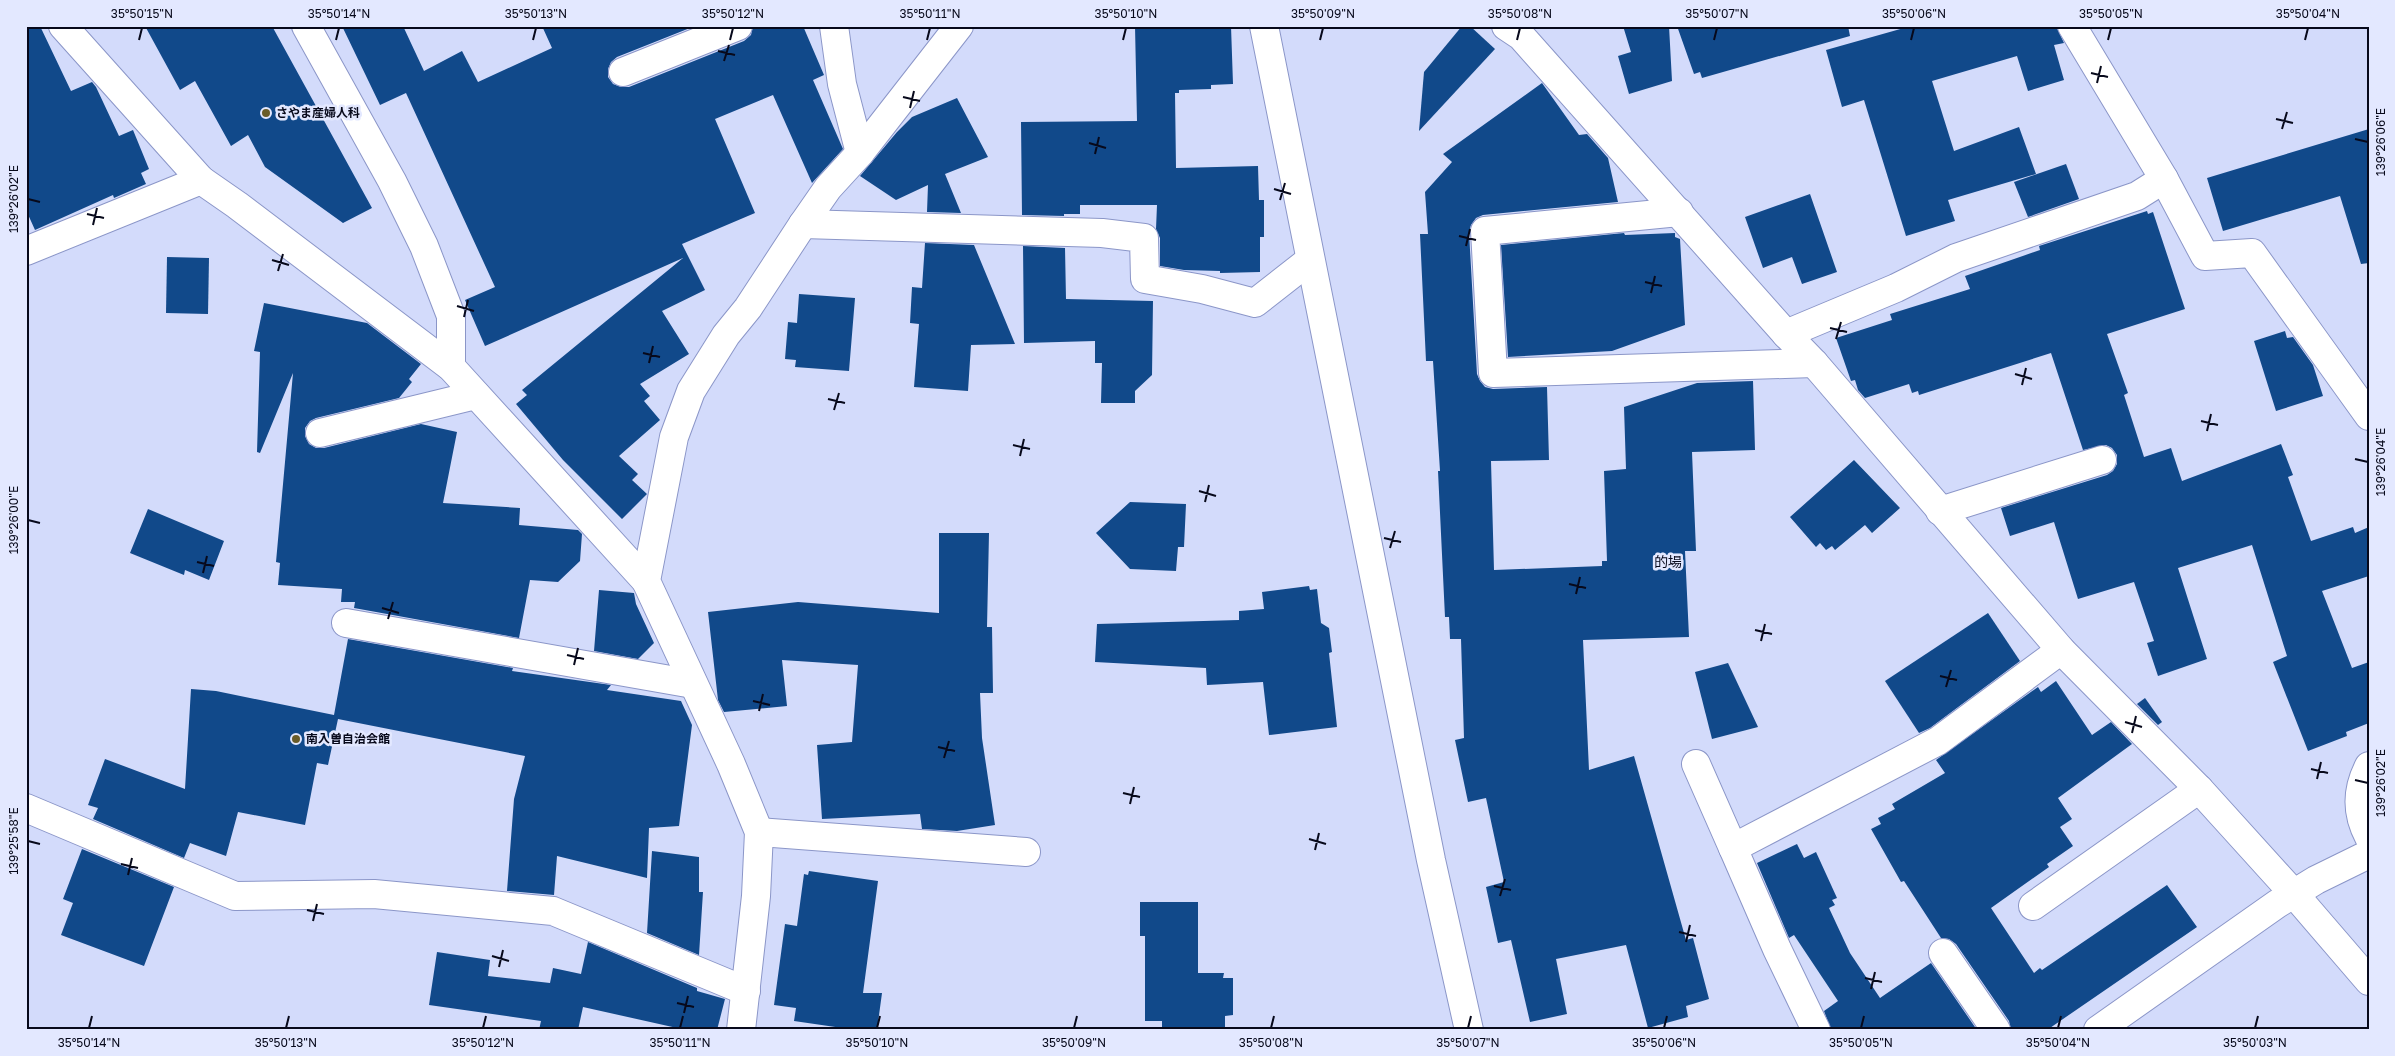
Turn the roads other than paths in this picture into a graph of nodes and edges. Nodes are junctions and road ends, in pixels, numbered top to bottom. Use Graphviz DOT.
graph roads {
  1 [pos="63,26"];
  2 [pos="306,26"];
  3 [pos="738,26"];
  4 [pos="834,26"];
  5 [pos="959,26"];
  6 [pos="1264,26"];
  7 [pos="1506,26"];
  8 [pos="2072,26"];
  9 [pos="623,72"];
  10 [pos="860,154"];
  11 [pos="2164,179"];
  12 [pos="201,180"];
  13 [pos="1679,212"];
  14 [pos="803,224"];
  15 [pos="26,251"];
  16 [pos="1310,260"];
  17 [pos="1786,334"];
  18 [pos="1814,362"];
  19 [pos="451,367"];
  20 [pos="476,396"];
  21 [pos="2369,416"];
  22 [pos="320,433"];
  23 [pos="2102,460"];
  24 [pos="1940,510"];
  25 [pos="646,581"];
  26 [pos="346,623"];
  27 [pos="2061,650"];
  28 [pos="693,684"];
  29 [pos="1696,764"];
  30 [pos="2369,766"];
  31 [pos="2199,789"];
  32 [pos="26,808"];
  33 [pos="759,832"];
  34 [pos="2369,836"];
  35 [pos="1734,848"];
  36 [pos="1026,852"];
  37 [pos="2369,854"];
  38 [pos="2295,894"];
  39 [pos="2033,906"];
  40 [pos="1943,953"];
  41 [pos="2369,981"];
  42 [pos="746,991"];
  43 [pos="742,1030"];
  44 [pos="1469,1030"];
  45 [pos="1816,1030"];
  46 [pos="1996,1030"];
  47 [pos="2098,1030"];
  1 -- 12 [label="street"];
  2 -- 19 [label="street"];
  3 -- 9 [label="street"];
  4 -- 10 [label="street"];
  5 -- 10 [label="street"];
  6 -- 16 [label="street"];
  7 -- 13 [label="street"];
  8 -- 11 [label="street"];
  10 -- 14 [label="street"];
  11 -- 17 [label="street"];
  11 -- 21 [label="street"];
  12 -- 15 [label="street"];
  12 -- 19 [label="street"];
  13 -- 17 [label="street"];
  13 -- 18 [label="street"];
  14 -- 16 [label="street"];
  14 -- 25 [label="street"];
  16 -- 44 [label="street"];
  17 -- 18 [label="street"];
  18 -- 24 [label="street"];
  19 -- 20 [label="street"];
  20 -- 22 [label="street"];
  20 -- 25 [label="street"];
  23 -- 24 [label="street"];
  24 -- 27 [label="street"];
  25 -- 28 [label="street"];
  26 -- 28 [label="street"];
  27 -- 31 [label="street"];
  27 -- 35 [label="street"];
  28 -- 33 [label="street"];
  29 -- 35 [label="street"];
  30 -- 34 [label="street"];
  31 -- 38 [label="street"];
  31 -- 39 [label="street"];
  32 -- 42 [label="street"];
  33 -- 36 [label="street"];
  33 -- 42 [label="street"];
  35 -- 45 [label="street"];
  37 -- 38 [label="street"];
  38 -- 41 [label="street"];
  38 -- 47 [label="street"];
  40 -- 46 [label="street"];
  42 -- 43 [label="street"];
}
